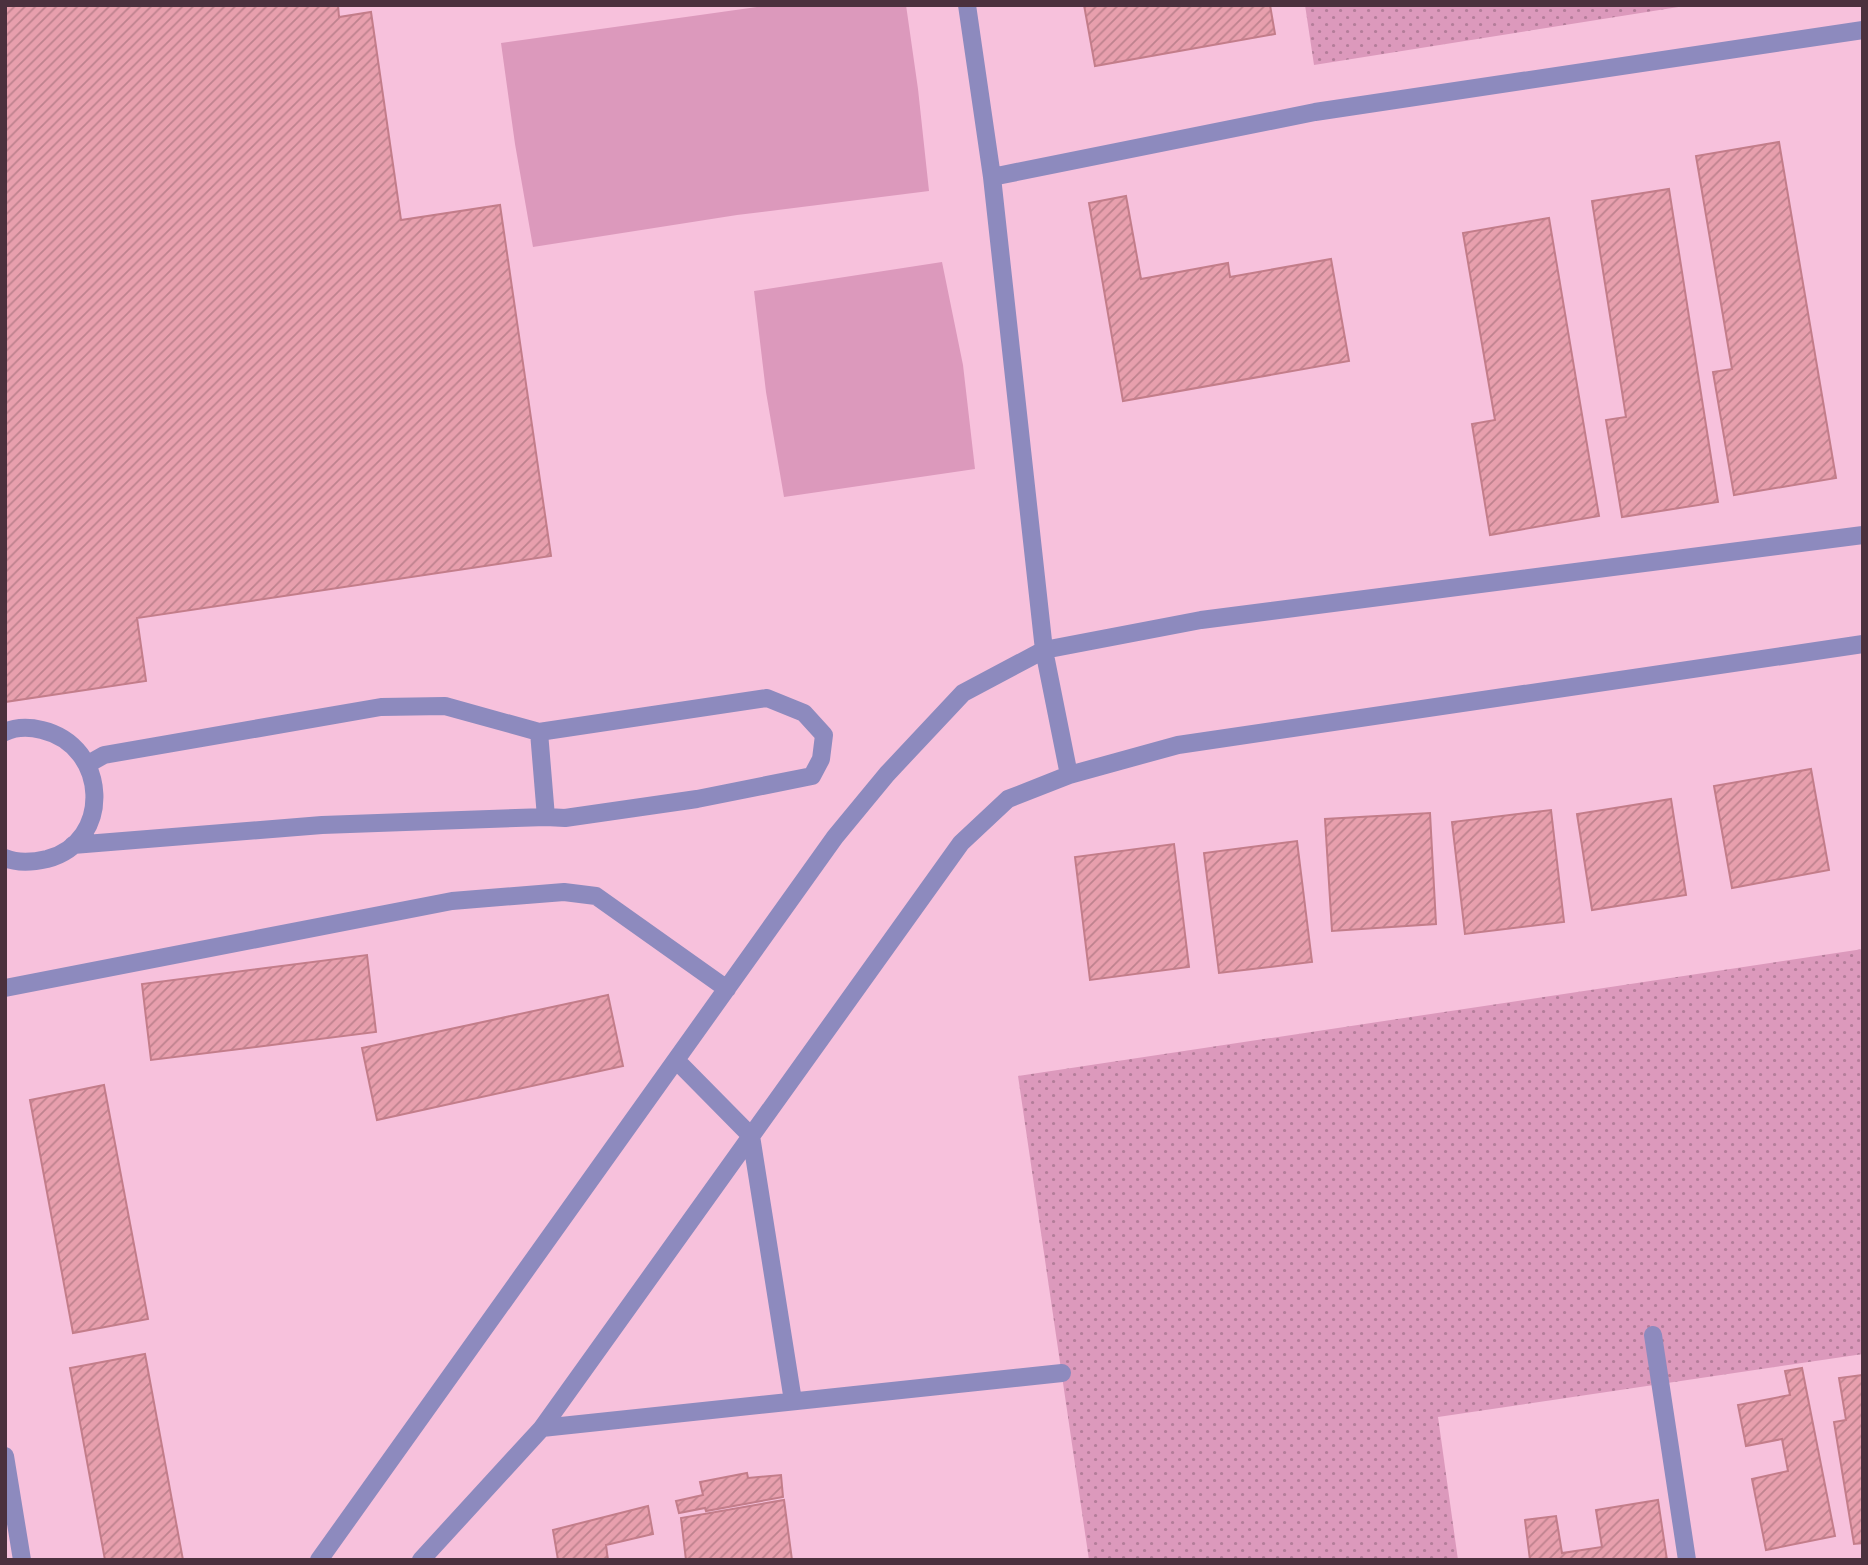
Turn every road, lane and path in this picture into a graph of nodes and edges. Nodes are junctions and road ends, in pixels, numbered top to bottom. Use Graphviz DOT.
graph roads {
  1 [pos="967,5"];
  2 [pos="1863,30"];
  3 [pos="992,177"];
  4 [pos="1863,535"];
  5 [pos="1863,644"];
  6 [pos="1044,650"];
  7 [pos="5,732"];
  8 [pos="539,732"];
  9 [pos="88,764"];
  10 [pos="1069,775"];
  11 [pos="546,817"];
  12 [pos="73,845"];
  13 [pos="5,859"];
  14 [pos="5,988"];
  15 [pos="727,989"];
  16 [pos="676,1060"];
  17 [pos="751,1136"];
  18 [pos="1653,1335"];
  19 [pos="1062,1373"];
  20 [pos="793,1401"];
  21 [pos="542,1428"];
  22 [pos="5,1456"];
  23 [pos="22,1560"];
  24 [pos="319,1560"];
  25 [pos="421,1560"];
  26 [pos="1687,1560"];
  1 -- 3 [label="street"];
  2 -- 3 [label="street"];
  3 -- 6 [label="street"];
  4 -- 6 [label="street"];
  5 -- 10 [label="street"];
  6 -- 10 [label="street"];
  6 -- 15 [label="street"];
  7 -- 9 [label="street"];
  8 -- 9 [label="street"];
  8 -- 11 [label="street"];
  8 -- 11 [label="street"];
  9 -- 12 [label="street"];
  10 -- 17 [label="street"];
  11 -- 12 [label="street"];
  12 -- 13 [label="street"];
  14 -- 15 [label="street"];
  15 -- 16 [label="street"];
  16 -- 17 [label="street"];
  16 -- 24 [label="street"];
  17 -- 20 [label="street"];
  17 -- 21 [label="street"];
  18 -- 26 [label="street"];
  19 -- 20 [label="street"];
  20 -- 21 [label="street"];
  21 -- 25 [label="street"];
  22 -- 23 [label="street"];
}
